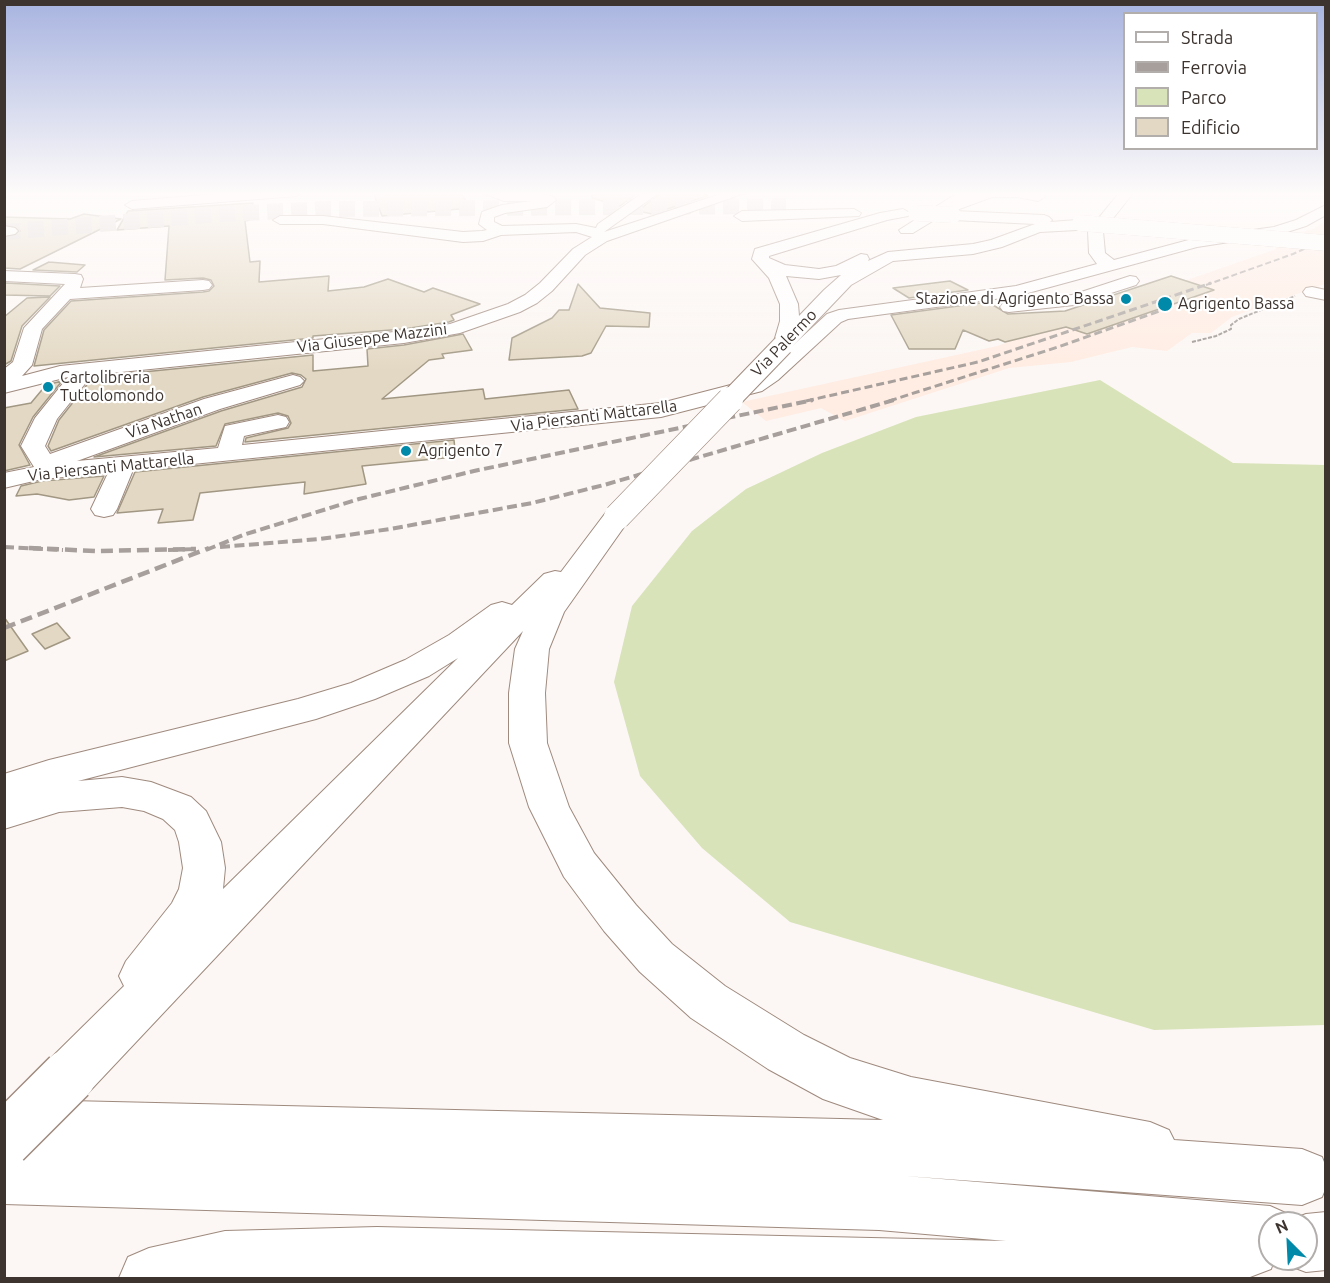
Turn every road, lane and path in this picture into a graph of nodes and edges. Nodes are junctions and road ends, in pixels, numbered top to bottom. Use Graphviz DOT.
graph roads {
  1 [pos="579,252"];
  2 [pos="764,252"];
  3 [pos="874,252"];
  4 [pos="879,252"];
  5 [pos="930,252"];
  6 [pos="1097,252"];
  7 [pos="1162,252"];
  8 [pos="763,262"];
  9 [pos="1112,265"];
  10 [pos="119,274"];
  11 [pos="4,276"];
  12 [pos="1130,281"];
  13 [pos="203,285"];
  14 [pos="70,286"];
  15 [pos="838,288"];
  16 [pos="1319,294"];
  17 [pos="897,306"];
  18 [pos="1192,342"];
  19 [pos="783,345"];
  20 [pos="86,369"];
  21 [pos="4,380"];
  22 [pos="293,381"];
  23 [pos="4,387"];
  24 [pos="36,389"];
  25 [pos="4,403"];
  26 [pos="278,422"];
  27 [pos="228,454"];
  28 [pos="124,464"];
  29 [pos="43,468"];
  30 [pos="4,481"];
  31 [pos="104,509"];
  32 [pos="617,517"];
  33 [pos="4,789"];
  34 [pos="4,814"];
  35 [pos="69,1076"];
  36 [pos="4,1126"];
  37 [pos="4,1141"];
  38 [pos="4,1176"];
  39 [pos="1314,1179"];
  40 [pos="1258,1234"];
  41 [pos="1258,1247"];
  42 [pos="149,1278"];
  1 -- 20 [label="street, Via Giuseppe Mazzini"];
  2 -- 8 [label="main road"];
  3 -- 8 [label="main road"];
  4 -- 15 [label="main road, Via Palermo"];
  5 -- 15 [label="main road"];
  6 -- 9 [label="street"];
  7 -- 9 [label="street, Via Piersanti Mattarella"];
  8 -- 19 [label="main road"];
  9 -- 17 [label="street, Via Piersanti Mattarella"];
  10 -- 14 [label="street"];
  11 -- 14 [label="street"];
  12 -- 17 [label="street"];
  13 -- 14 [label="street"];
  14 -- 21 [label="street"];
  15 -- 19 [label="main road, Via Palermo"];
  16 -- 18 [label="path"];
  17 -- 27 [label="street, Via Piersanti Mattarella"];
  19 -- 32 [label="main road, Via Palermo, bridge"];
  20 -- 23 [label="street, Via Giuseppe Mazzini"];
  20 -- 29 [label="street"];
  22 -- 29 [label="street, Via Nathan"];
  24 -- 25 [label="street"];
  26 -- 27 [label="street"];
  27 -- 28 [label="street, Via Piersanti Mattarella"];
  28 -- 29 [label="street, Via Piersanti Mattarella"];
  28 -- 31 [label="street"];
  29 -- 30 [label="street, Via Piersanti Mattarella"];
  32 -- 33 [label="main road"];
  32 -- 35 [label="main road"];
  32 -- 39 [label="main road"];
  34 -- 35 [label="main road"];
  35 -- 37 [label="main road, bridge"];
  36 -- 39 [label="main road"];
  38 -- 40 [label="main road"];
  41 -- 42 [label="main road"];
}
